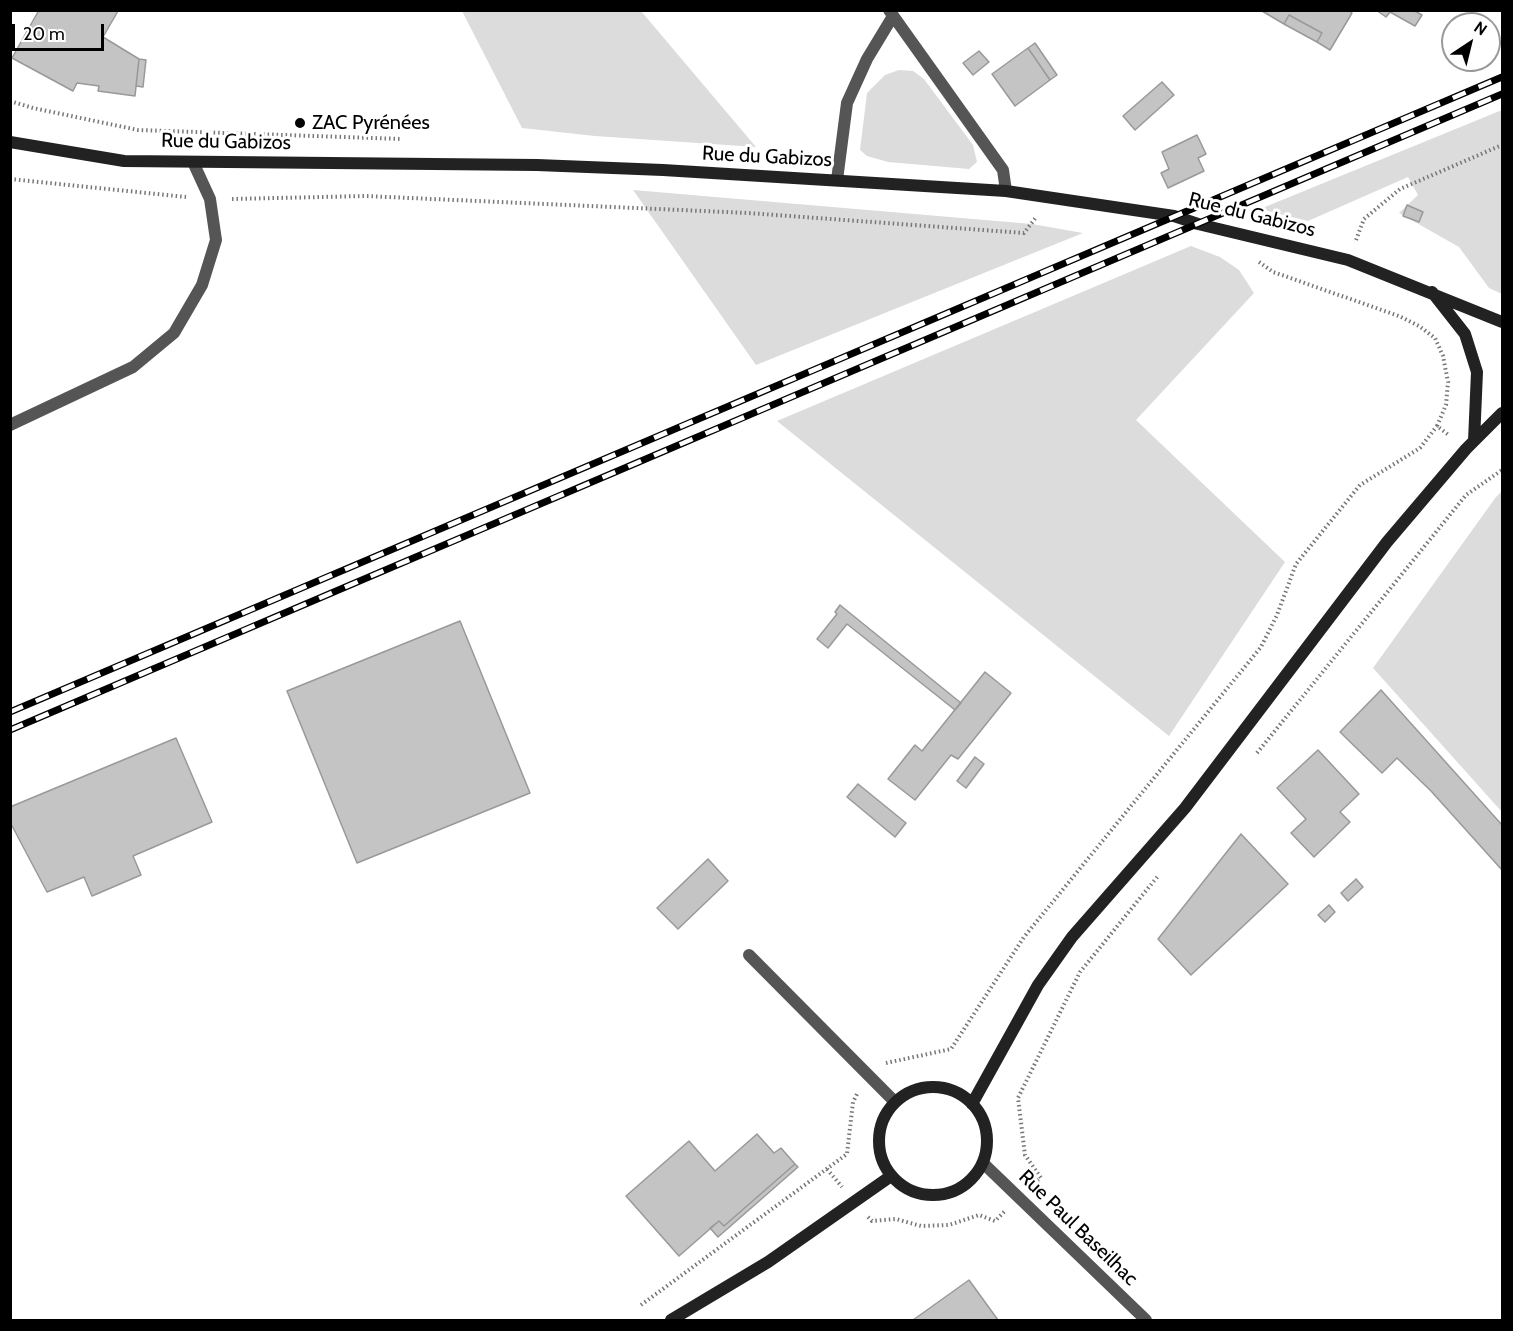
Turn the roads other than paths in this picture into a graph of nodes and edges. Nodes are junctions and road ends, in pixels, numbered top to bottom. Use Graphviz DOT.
graph roads {
  1 [pos="891,13"];
  2 [pos="10,142"];
  3 [pos="193,162"];
  4 [pos="837,180"];
  5 [pos="1006,191"];
  6 [pos="1431,291"];
  7 [pos="1503,322"];
  8 [pos="1503,413"];
  9 [pos="10,424"];
  10 [pos="1470,445"];
  11 [pos="749,955"];
  12 [pos="895,1102"];
  13 [pos="972,1104"];
  14 [pos="983,1163"];
  15 [pos="891,1176"];
  16 [pos="671,1320"];
  17 [pos="1146,1320"];
  1 -- 4 [label="street"];
  1 -- 5 [label="street"];
  2 -- 3 [label="street, Rue du Gabizos"];
  3 -- 4 [label="street, Rue du Gabizos"];
  3 -- 9 [label="street"];
  4 -- 5 [label="street, Rue du Gabizos"];
  5 -- 6 [label="street, Rue du Gabizos"];
  6 -- 7 [label="street, Rue du Gabizos"];
  6 -- 10 [label="street"];
  8 -- 10 [label="street"];
  10 -- 13 [label="street"];
  11 -- 12 [label="street"];
  12 -- 13 [label="street"];
  12 -- 15 [label="street"];
  13 -- 14 [label="street"];
  14 -- 15 [label="street"];
  14 -- 17 [label="street, Rue Paul Baseilhac"];
  15 -- 16 [label="street"];
}
